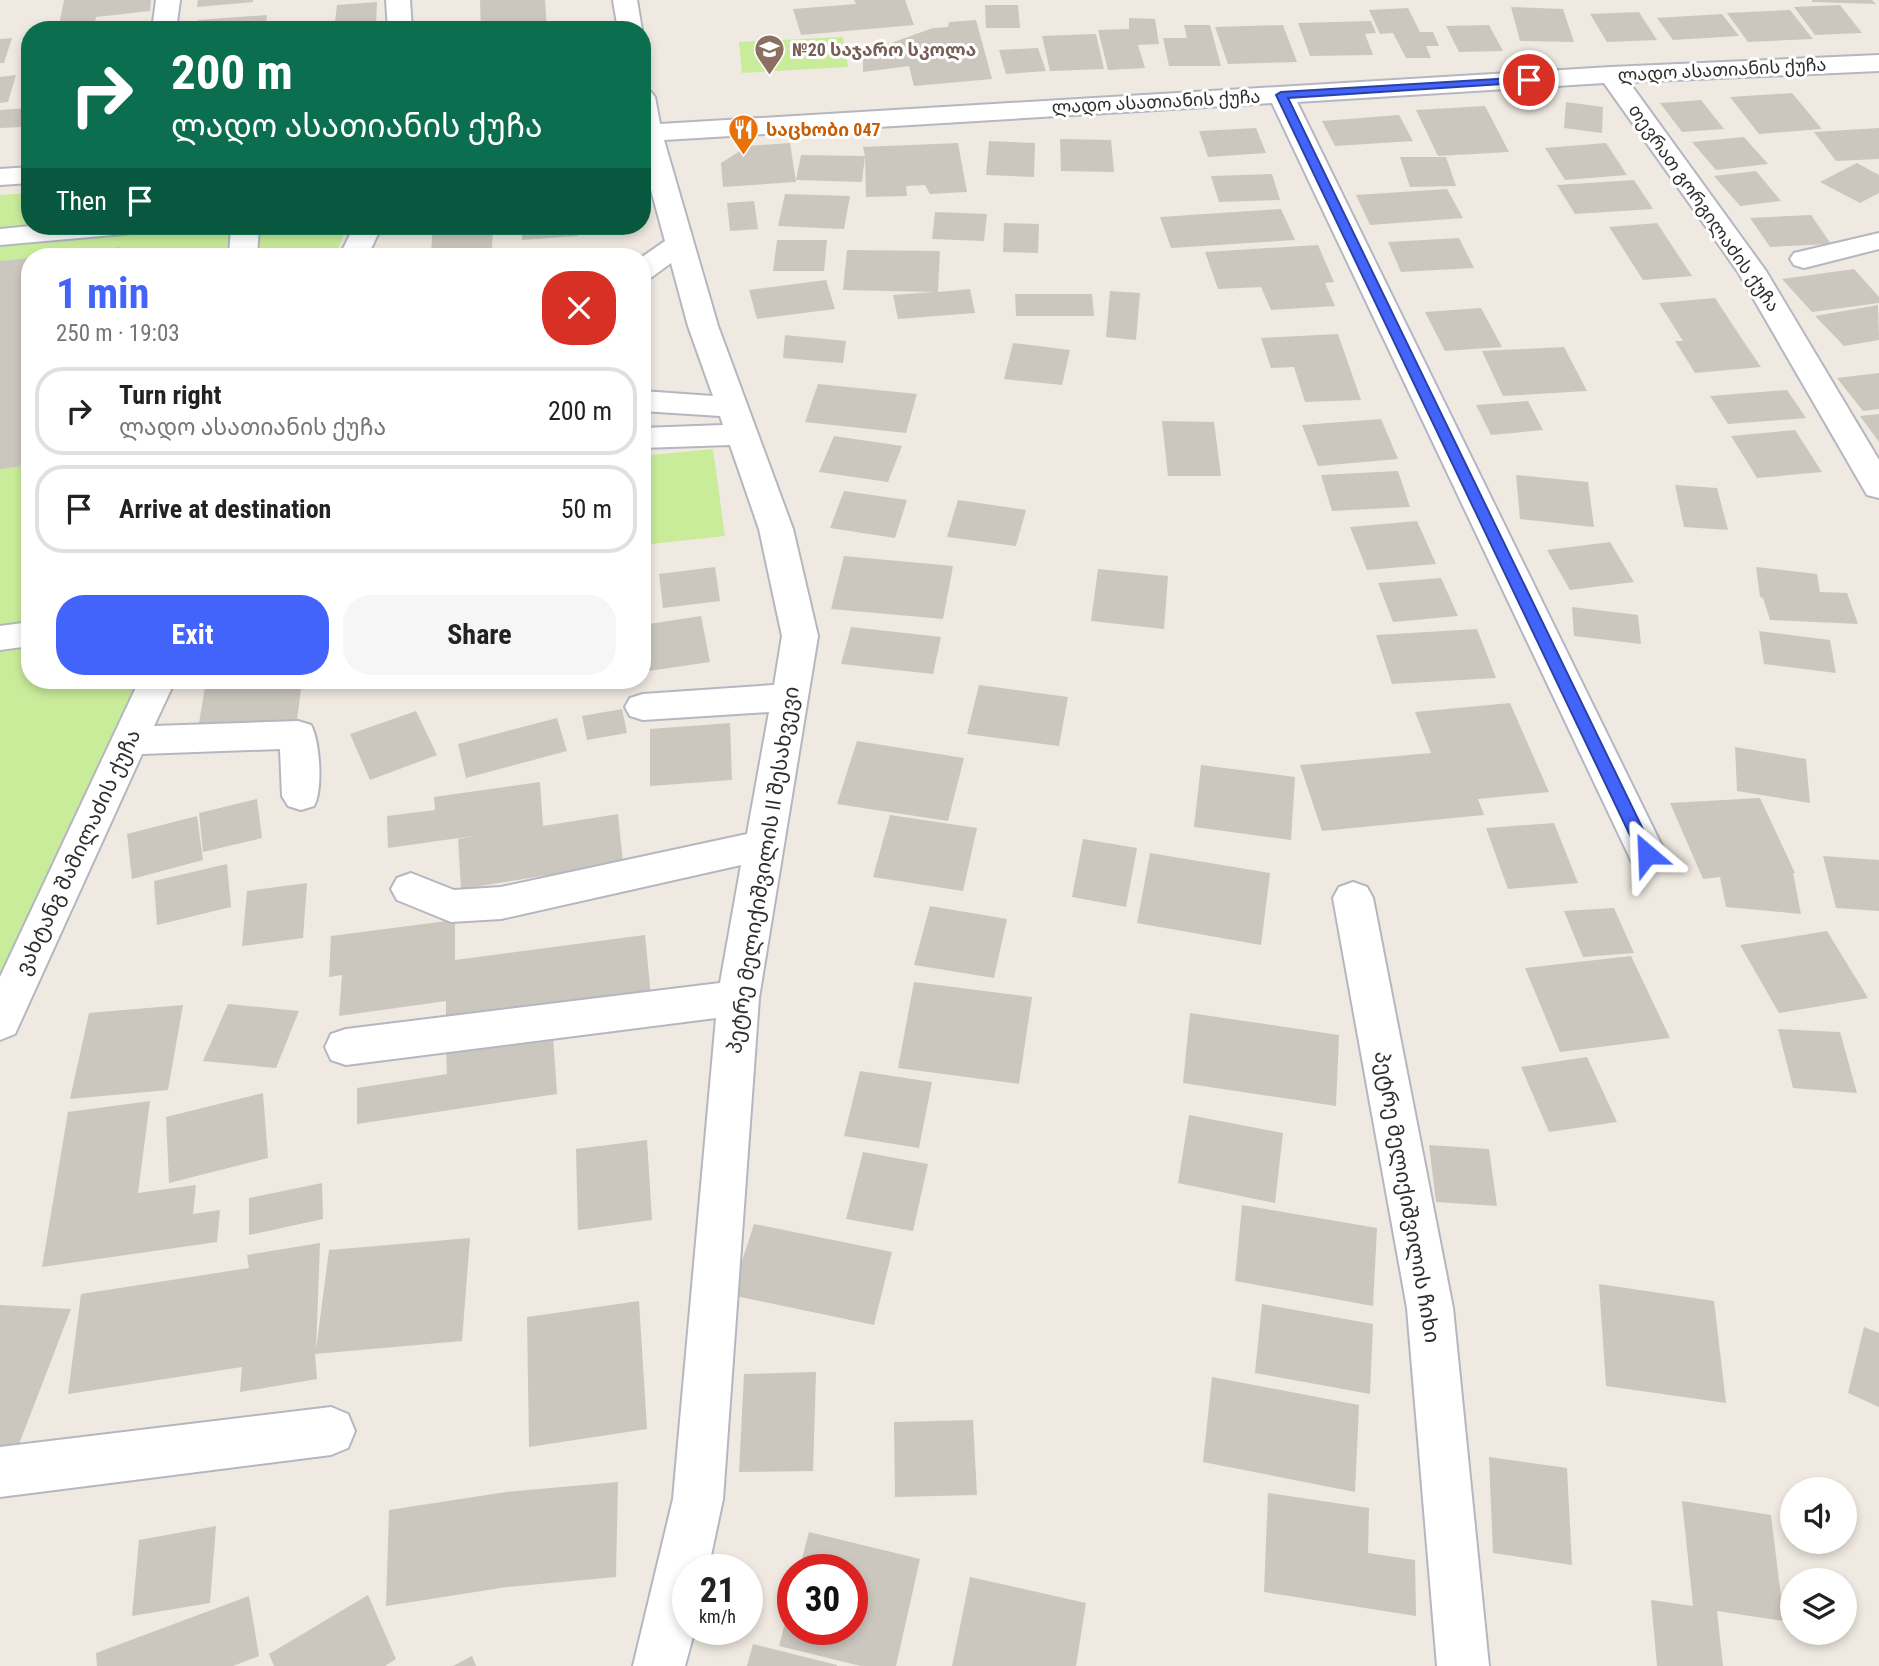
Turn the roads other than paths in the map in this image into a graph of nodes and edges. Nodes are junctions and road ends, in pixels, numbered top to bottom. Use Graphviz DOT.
graph roads {
  1 [pos="167,0"];
  2 [pos="398,0"];
  3 [pos="625,0"];
  4 [pos="165,21"];
  5 [pos="399,21"];
  6 [pos="628,21"];
  7 [pos="1879,63"];
  8 [pos="1611,75"];
  9 [pos="1281,95"];
  10 [pos="651,121"];
  11 [pos="651,145"];
  12 [pos="21,176"];
  13 [pos="0,177"];
  14 [pos="23,235"];
  15 [pos="0,237"];
  16 [pos="1879,241"];
  17 [pos="680,243"];
  18 [pos="1804,258"];
  19 [pos="651,264"];
  20 [pos="651,403"];
  21 [pos="737,420"];
  22 [pos="651,436"];
  23 [pos="1879,486"];
  24 [pos="21,635"];
  25 [pos="0,638"];
  26 [pos="152,689"];
  27 [pos="790,698"];
  28 [pos="643,707"];
  29 [pos="129,741"];
  30 [pos="301,796"];
  31 [pos="765,845"];
  32 [pos="1647,854"];
  33 [pos="411,889"];
  34 [pos="1353,898"];
  35 [pos="738,998"];
  36 [pos="0,1022"];
  37 [pos="346,1047"];
  38 [pos="331,1431"];
  39 [pos="0,1472"];
  40 [pos="659,1666"];
  41 [pos="1463,1666"];
  1 -- 4 [label="street"];
  2 -- 5 [label="street"];
  3 -- 6 [label="street"];
  7 -- 8 [label="street, ლადო ასათიანის ქუჩა"];
  8 -- 9 [label="street, ლადო ასათიანის ქუჩა"];
  8 -- 23 [label="street, თევრათ გორგილაძის ქუჩა"];
  9 -- 10 [label="street, ლადო ასათიანის ქუჩა"];
  9 -- 32 [label="street"];
  11 -- 17 [label="street, პეტრე მელიქიშვილის II შესახვევი"];
  12 -- 13 [label="street"];
  14 -- 15 [label="street"];
  16 -- 18 [label="street"];
  17 -- 19 [label="street"];
  17 -- 21 [label="street, პეტრე მელიქიშვილის II შესახვევი"];
  20 -- 21 [label="street"];
  21 -- 22 [label="street"];
  21 -- 27 [label="street, პეტრე მელიქიშვილის II შესახვევი"];
  24 -- 25 [label="street"];
  26 -- 29 [label="street, ვახტანგ შამილაძის ქუჩა"];
  27 -- 28 [label="street"];
  27 -- 31 [label="street, პეტრე მელიქიშვილის II შესახვევი"];
  29 -- 30 [label="street"];
  29 -- 36 [label="street, ვახტანგ შამილაძის ქუჩა"];
  31 -- 33 [label="street"];
  31 -- 35 [label="street, პეტრე მელიქიშვილის II შესახვევი"];
  34 -- 41 [label="street, პეტრე მელიქიშვილის ჩიხი"];
  35 -- 37 [label="street"];
  35 -- 40 [label="street, პეტრე მელიქიშვილის II შესახვევი"];
  38 -- 39 [label="street"];
}
